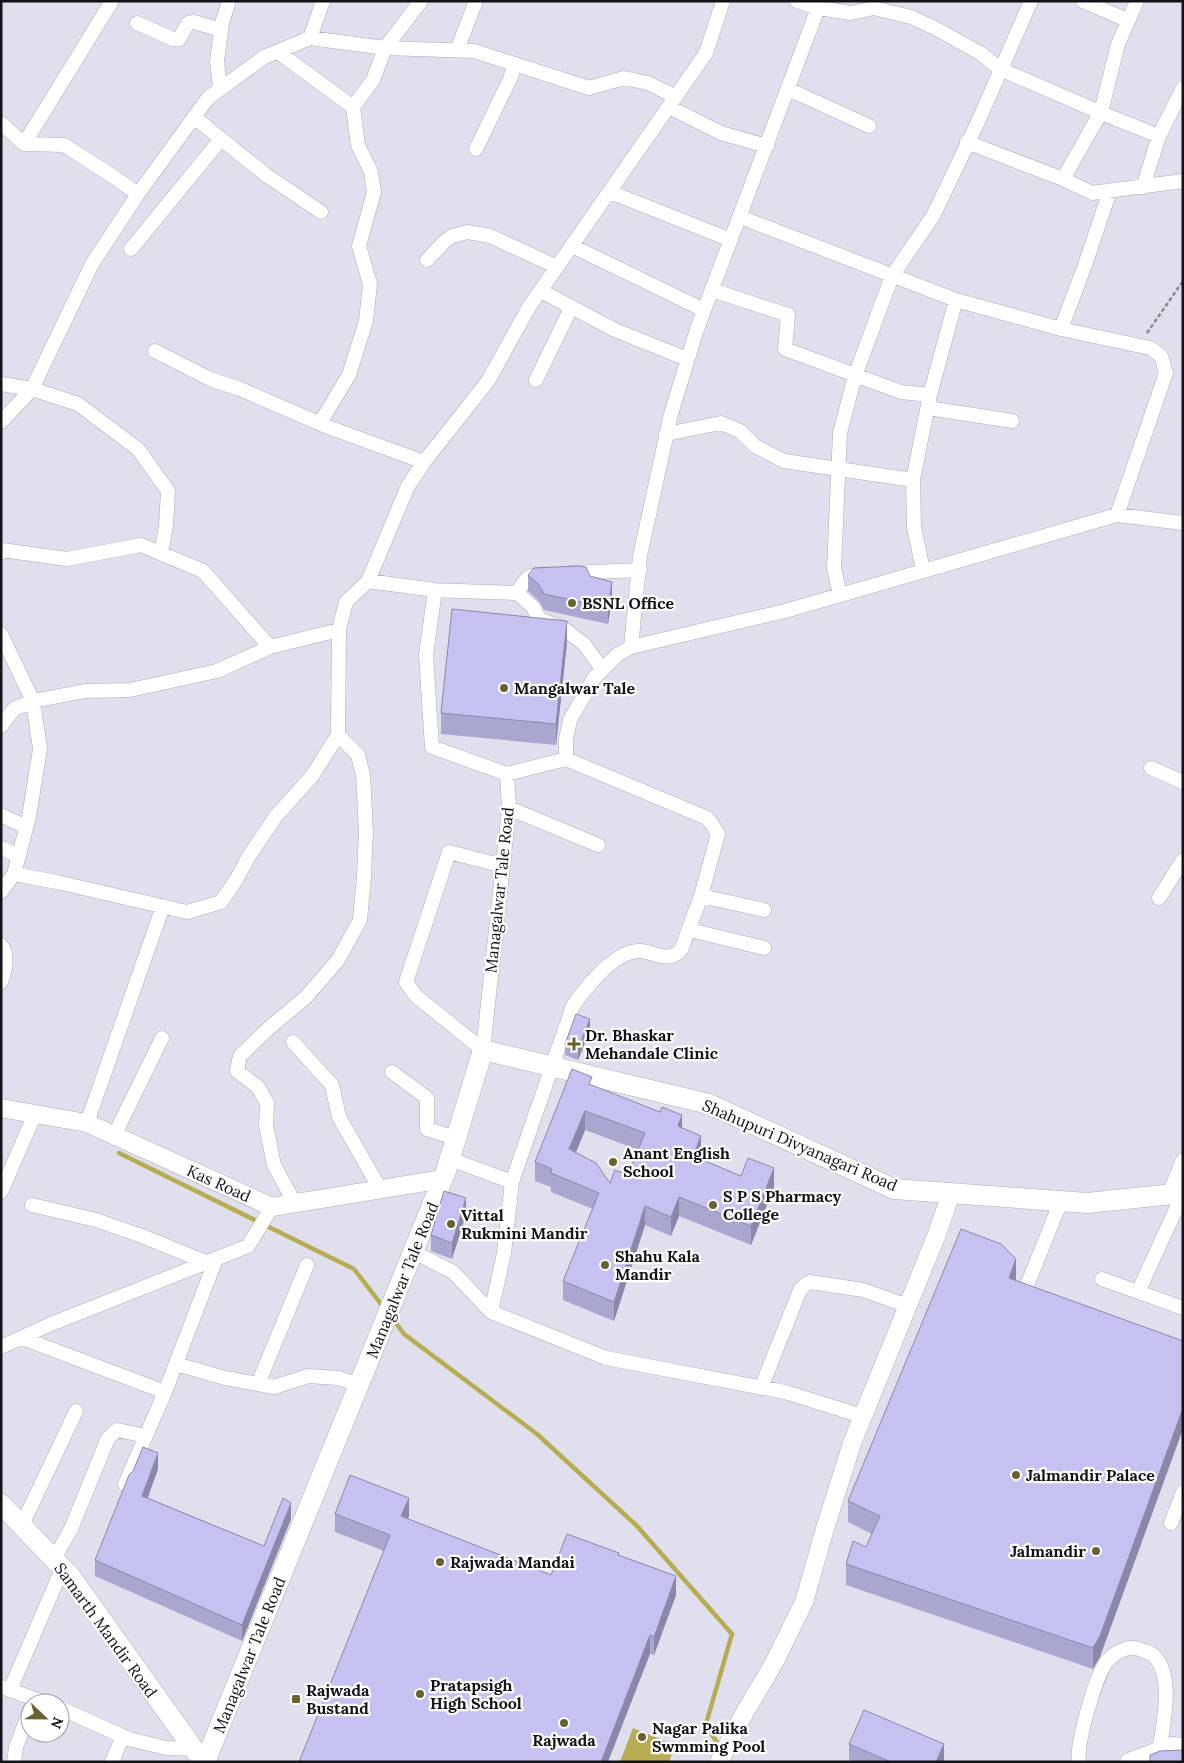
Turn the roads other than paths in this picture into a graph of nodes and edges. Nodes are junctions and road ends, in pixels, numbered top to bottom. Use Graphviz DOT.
graph roads {
  1 [pos="112,1"];
  2 [pos="229,1"];
  3 [pos="323,1"];
  4 [pos="421,1"];
  5 [pos="476,1"];
  6 [pos="723,1"];
  7 [pos="797,1"];
  8 [pos="1031,1"];
  9 [pos="1083,1"];
  10 [pos="1136,1"];
  11 [pos="818,8"];
  12 [pos="1127,20"];
  13 [pos="137,23"];
  14 [pos="221,30"];
  15 [pos="310,38"];
  16 [pos="385,48"];
  17 [pos="457,50"];
  18 [pos="278,52"];
  19 [pos="515,64"];
  20 [pos="1000,70"];
  21 [pos="1183,88"];
  22 [pos="220,89"];
  23 [pos="788,89"];
  24 [pos="672,102"];
  25 [pos="353,107"];
  26 [pos="1101,112"];
  27 [pos="194,117"];
  28 [pos="1,123"];
  29 [pos="869,126"];
  30 [pos="1159,136"];
  31 [pos="221,138"];
  32 [pos="967,142"];
  33 [pos="24,144"];
  34 [pos="766,146"];
  35 [pos="476,148"];
  36 [pos="1063,180"];
  37 [pos="1183,181"];
  38 [pos="1143,187"];
  39 [pos="1110,191"];
  40 [pos="610,192"];
  41 [pos="138,194"];
  42 [pos="321,212"];
  43 [pos="740,217"];
  44 [pos="731,240"];
  45 [pos="572,246"];
  46 [pos="131,249"];
  47 [pos="427,260"];
  48 [pos="558,267"];
  49 [pos="892,276"];
  50 [pos="712,290"];
  51 [pos="541,291"];
  52 [pos="956,300"];
  53 [pos="571,308"];
  54 [pos="704,310"];
  55 [pos="1061,329"];
  56 [pos="155,352"];
  57 [pos="688,359"];
  58 [pos="855,376"];
  59 [pos="536,380"];
  60 [pos="1,384"];
  61 [pos="32,389"];
  62 [pos="929,401"];
  63 [pos="1012,421"];
  64 [pos="1,422"];
  65 [pos="320,424"];
  66 [pos="666,434"];
  67 [pos="424,462"];
  68 [pos="839,469"];
  69 [pos="913,480"];
  70 [pos="1117,515"];
  71 [pos="1183,523"];
  72 [pos="2,551"];
  73 [pos="161,553"];
  74 [pos="640,570"];
  75 [pos="923,570"];
  76 [pos="368,580"];
  77 [pos="429,590"];
  78 [pos="517,593"];
  79 [pos="840,595"];
  80 [pos="339,630"];
  81 [pos="1,634"];
  82 [pos="270,647"];
  83 [pos="631,647"];
  84 [pos="602,669"];
  85 [pos="33,701"];
  86 [pos="1,726"];
  87 [pos="338,735"];
  88 [pos="566,759"];
  89 [pos="1152,768"];
  90 [pos="508,774"];
  91 [pos="1183,782"];
  92 [pos="509,808"];
  93 [pos="1,816"];
  94 [pos="26,826"];
  95 [pos="598,845"];
  96 [pos="1,848"];
  97 [pos="19,856"];
  98 [pos="1183,860"];
  99 [pos="503,866"];
  100 [pos="14,874"];
  101 [pos="1,892"];
  102 [pos="701,896"];
  103 [pos="1159,898"];
  104 [pos="164,906"];
  105 [pos="764,910"];
  106 [pos="690,930"];
  107 [pos="1,945"];
  108 [pos="764,948"];
  109 [pos="1,982"];
  110 [pos="162,1038"];
  111 [pos="293,1042"];
  112 [pos="483,1050"];
  113 [pos="551,1066"];
  114 [pos="392,1072"];
  115 [pos="1,1108"];
  116 [pos="36,1114"];
  117 [pos="87,1124"];
  118 [pos="114,1136"];
  119 [pos="456,1138"];
  120 [pos="450,1159"];
  121 [pos="1183,1160"];
  122 [pos="443,1178"];
  123 [pos="512,1182"];
  124 [pos="380,1189"];
  125 [pos="1,1192"];
  126 [pos="951,1193"];
  127 [pos="1177,1194"];
  128 [pos="1061,1201"];
  129 [pos="296,1204"];
  130 [pos="32,1205"];
  131 [pos="272,1207"];
  132 [pos="414,1252"];
  133 [pos="212,1261"];
  134 [pos="308,1265"];
  135 [pos="1102,1279"];
  136 [pos="1026,1288"];
  137 [pos="1138,1292"];
  138 [pos="908,1306"];
  139 [pos="1183,1308"];
  140 [pos="491,1312"];
  141 [pos="22,1338"];
  142 [pos="1,1347"];
  143 [pos="176,1364"];
  144 [pos="258,1384"];
  145 [pos="360,1385"];
  146 [pos="761,1388"];
  147 [pos="165,1392"];
  148 [pos="76,1411"];
  149 [pos="862,1416"];
  150 [pos="146,1436"];
  151 [pos="125,1484"];
  152 [pos="1183,1492"];
  153 [pos="1,1504"];
  154 [pos="1171,1523"];
  155 [pos="22,1525"];
  156 [pos="58,1564"];
  157 [pos="6,1688"];
  158 [pos="20,1695"];
  159 [pos="70,1712"];
  160 [pos="123,1736"];
  161 [pos="20,1738"];
  162 [pos="1183,1747"];
  163 [pos="1158,1751"];
  164 [pos="200,1758"];
  165 [pos="725,1760"];
  166 [pos="14,1762"];
  167 [pos="112,1762"];
  168 [pos="1079,1762"];
  169 [pos="1129,1762"];
  1 -- 33 [label="street"];
  2 -- 14 [label="street"];
  3 -- 15 [label="street"];
  4 -- 16 [label="street"];
  5 -- 17 [label="street"];
  6 -- 24 [label="street"];
  7 -- 11 [label="street"];
  8 -- 20 [label="street"];
  9 -- 12 [label="street"];
  10 -- 12 [label="street"];
  11 -- 20 [label="street"];
  11 -- 23 [label="street"];
  12 -- 26 [label="street"];
  13 -- 14 [label="street"];
  14 -- 22 [label="street"];
  15 -- 16 [label="street"];
  15 -- 18 [label="street"];
  16 -- 17 [label="street"];
  16 -- 25 [label="street"];
  17 -- 19 [label="street"];
  18 -- 22 [label="street"];
  18 -- 25 [label="street"];
  19 -- 24 [label="street"];
  19 -- 35 [label="street"];
  20 -- 26 [label="street"];
  20 -- 32 [label="street"];
  21 -- 30 [label="street"];
  22 -- 27 [label="street"];
  23 -- 29 [label="street"];
  23 -- 34 [label="street"];
  24 -- 34 [label="street"];
  24 -- 40 [label="street"];
  25 -- 65 [label="street"];
  26 -- 30 [label="street"];
  26 -- 36 [label="street"];
  27 -- 31 [label="street"];
  27 -- 41 [label="street"];
  28 -- 33 [label="street"];
  30 -- 38 [label="street"];
  31 -- 42 [label="street"];
  31 -- 46 [label="street"];
  32 -- 36 [label="street"];
  32 -- 49 [label="street"];
  33 -- 41 [label="street"];
  34 -- 43 [label="street"];
  36 -- 39 [label="street"];
  37 -- 38 [label="street"];
  38 -- 39 [label="street"];
  39 -- 55 [label="street"];
  40 -- 44 [label="street"];
  40 -- 45 [label="street"];
  41 -- 61 [label="street"];
  43 -- 44 [label="street"];
  43 -- 49 [label="street"];
  44 -- 50 [label="street"];
  45 -- 48 [label="street"];
  45 -- 54 [label="street"];
  47 -- 48 [label="street"];
  48 -- 51 [label="street"];
  49 -- 52 [label="street"];
  49 -- 58 [label="street"];
  50 -- 54 [label="street"];
  50 -- 58 [label="street"];
  51 -- 53 [label="street"];
  51 -- 67 [label="street"];
  52 -- 55 [label="street"];
  52 -- 62 [label="street"];
  53 -- 57 [label="street"];
  53 -- 59 [label="street"];
  54 -- 57 [label="street"];
  55 -- 70 [label="street"];
  56 -- 65 [label="street"];
  57 -- 66 [label="street"];
  58 -- 62 [label="street"];
  58 -- 68 [label="street"];
  60 -- 61 [label="street"];
  61 -- 64 [label="street"];
  61 -- 73 [label="street"];
  62 -- 63 [label="street"];
  62 -- 69 [label="street"];
  65 -- 67 [label="street"];
  66 -- 68 [label="street"];
  66 -- 74 [label="street"];
  67 -- 76 [label="street"];
  68 -- 69 [label="street"];
  68 -- 79 [label="street"];
  69 -- 75 [label="street"];
  70 -- 71 [label="street"];
  70 -- 75 [label="street"];
  72 -- 73 [label="street"];
  73 -- 82 [label="street"];
  74 -- 78 [label="street"];
  74 -- 83 [label="street"];
  75 -- 79 [label="street"];
  76 -- 77 [label="street"];
  76 -- 80 [label="street"];
  77 -- 78 [label="street"];
  77 -- 90 [label="street"];
  78 -- 84 [label="street"];
  79 -- 83 [label="street"];
  80 -- 82 [label="street"];
  80 -- 87 [label="street"];
  81 -- 85 [label="street"];
  82 -- 85 [label="street"];
  83 -- 84 [label="street"];
  84 -- 88 [label="street"];
  85 -- 86 [label="street"];
  85 -- 94 [label="street"];
  87 -- 104 [label="street"];
  87 -- 129 [label="street"];
  88 -- 90 [label="street"];
  88 -- 102 [label="street"];
  89 -- 91 [label="street"];
  90 -- 92 [label="street, Managalwar Tale Road"];
  92 -- 95 [label="street"];
  92 -- 99 [label="street, Managalwar Tale Road"];
  93 -- 94 [label="street"];
  94 -- 97 [label="street"];
  96 -- 97 [label="street"];
  97 -- 100 [label="street"];
  98 -- 103 [label="street"];
  99 -- 112 [label="street, Managalwar Tale Road"];
  99 -- 112 [label="street"];
  100 -- 101 [label="street"];
  100 -- 104 [label="street"];
  102 -- 105 [label="street"];
  102 -- 106 [label="street"];
  104 -- 117 [label="street"];
  106 -- 108 [label="street"];
  106 -- 113 [label="street"];
  107 -- 109 [label="street"];
  110 -- 118 [label="street"];
  111 -- 124 [label="street"];
  112 -- 113 [label="main road, Shahupuri Divyanagari Road"];
  112 -- 119 [label="main road, Managalwar Tale Road"];
  113 -- 123 [label="street"];
  113 -- 126 [label="main road, Shahupuri Divyanagari Road"];
  114 -- 119 [label="street"];
  115 -- 116 [label="street, Kas Road"];
  116 -- 117 [label="street, Kas Road"];
  116 -- 125 [label="street"];
  117 -- 118 [label="street, Kas Road"];
  118 -- 131 [label="street, Kas Road"];
  119 -- 120 [label="main road, Managalwar Tale Road"];
  120 -- 122 [label="main road, Managalwar Tale Road"];
  120 -- 123 [label="street"];
  121 -- 127 [label="street"];
  122 -- 124 [label="street"];
  122 -- 132 [label="main road, Managalwar Tale Road"];
  123 -- 140 [label="street"];
  124 -- 129 [label="street"];
  126 -- 128 [label="main road, Shahupuri Divyanagari Road"];
  126 -- 138 [label="street"];
  127 -- 128 [label="main road, Shahupuri Divyanagari Road"];
  127 -- 137 [label="street"];
  128 -- 136 [label="street"];
  129 -- 131 [label="street"];
  130 -- 133 [label="street"];
  131 -- 133 [label="street"];
  132 -- 140 [label="street"];
  132 -- 145 [label="main road, Managalwar Tale Road"];
  133 -- 141 [label="street"];
  133 -- 143 [label="street"];
  134 -- 144 [label="street"];
  135 -- 137 [label="street"];
  137 -- 139 [label="street"];
  138 -- 146 [label="street"];
  138 -- 149 [label="street"];
  140 -- 146 [label="street"];
  141 -- 142 [label="street"];
  141 -- 147 [label="street"];
  143 -- 144 [label="street"];
  143 -- 147 [label="street"];
  144 -- 145 [label="street"];
  145 -- 164 [label="main road, Managalwar Tale Road"];
  146 -- 149 [label="street"];
  147 -- 150 [label="street"];
  148 -- 155 [label="street"];
  149 -- 165 [label="street"];
  150 -- 151 [label="street"];
  150 -- 156 [label="street"];
  152 -- 154 [label="street"];
  153 -- 155 [label="main road, Samarth Mandir Road"];
  155 -- 156 [label="main road, Samarth Mandir Road"];
  156 -- 157 [label="street"];
  156 -- 164 [label="main road, Samarth Mandir Road"];
  157 -- 158 [label="street"];
  159 -- 160 [label="street"];
  160 -- 164 [label="street"];
  160 -- 167 [label="street"];
  161 -- 166 [label="street"];
  162 -- 163 [label="street"];
  163 -- 168 [label="street"];
  163 -- 169 [label="street"];
}
